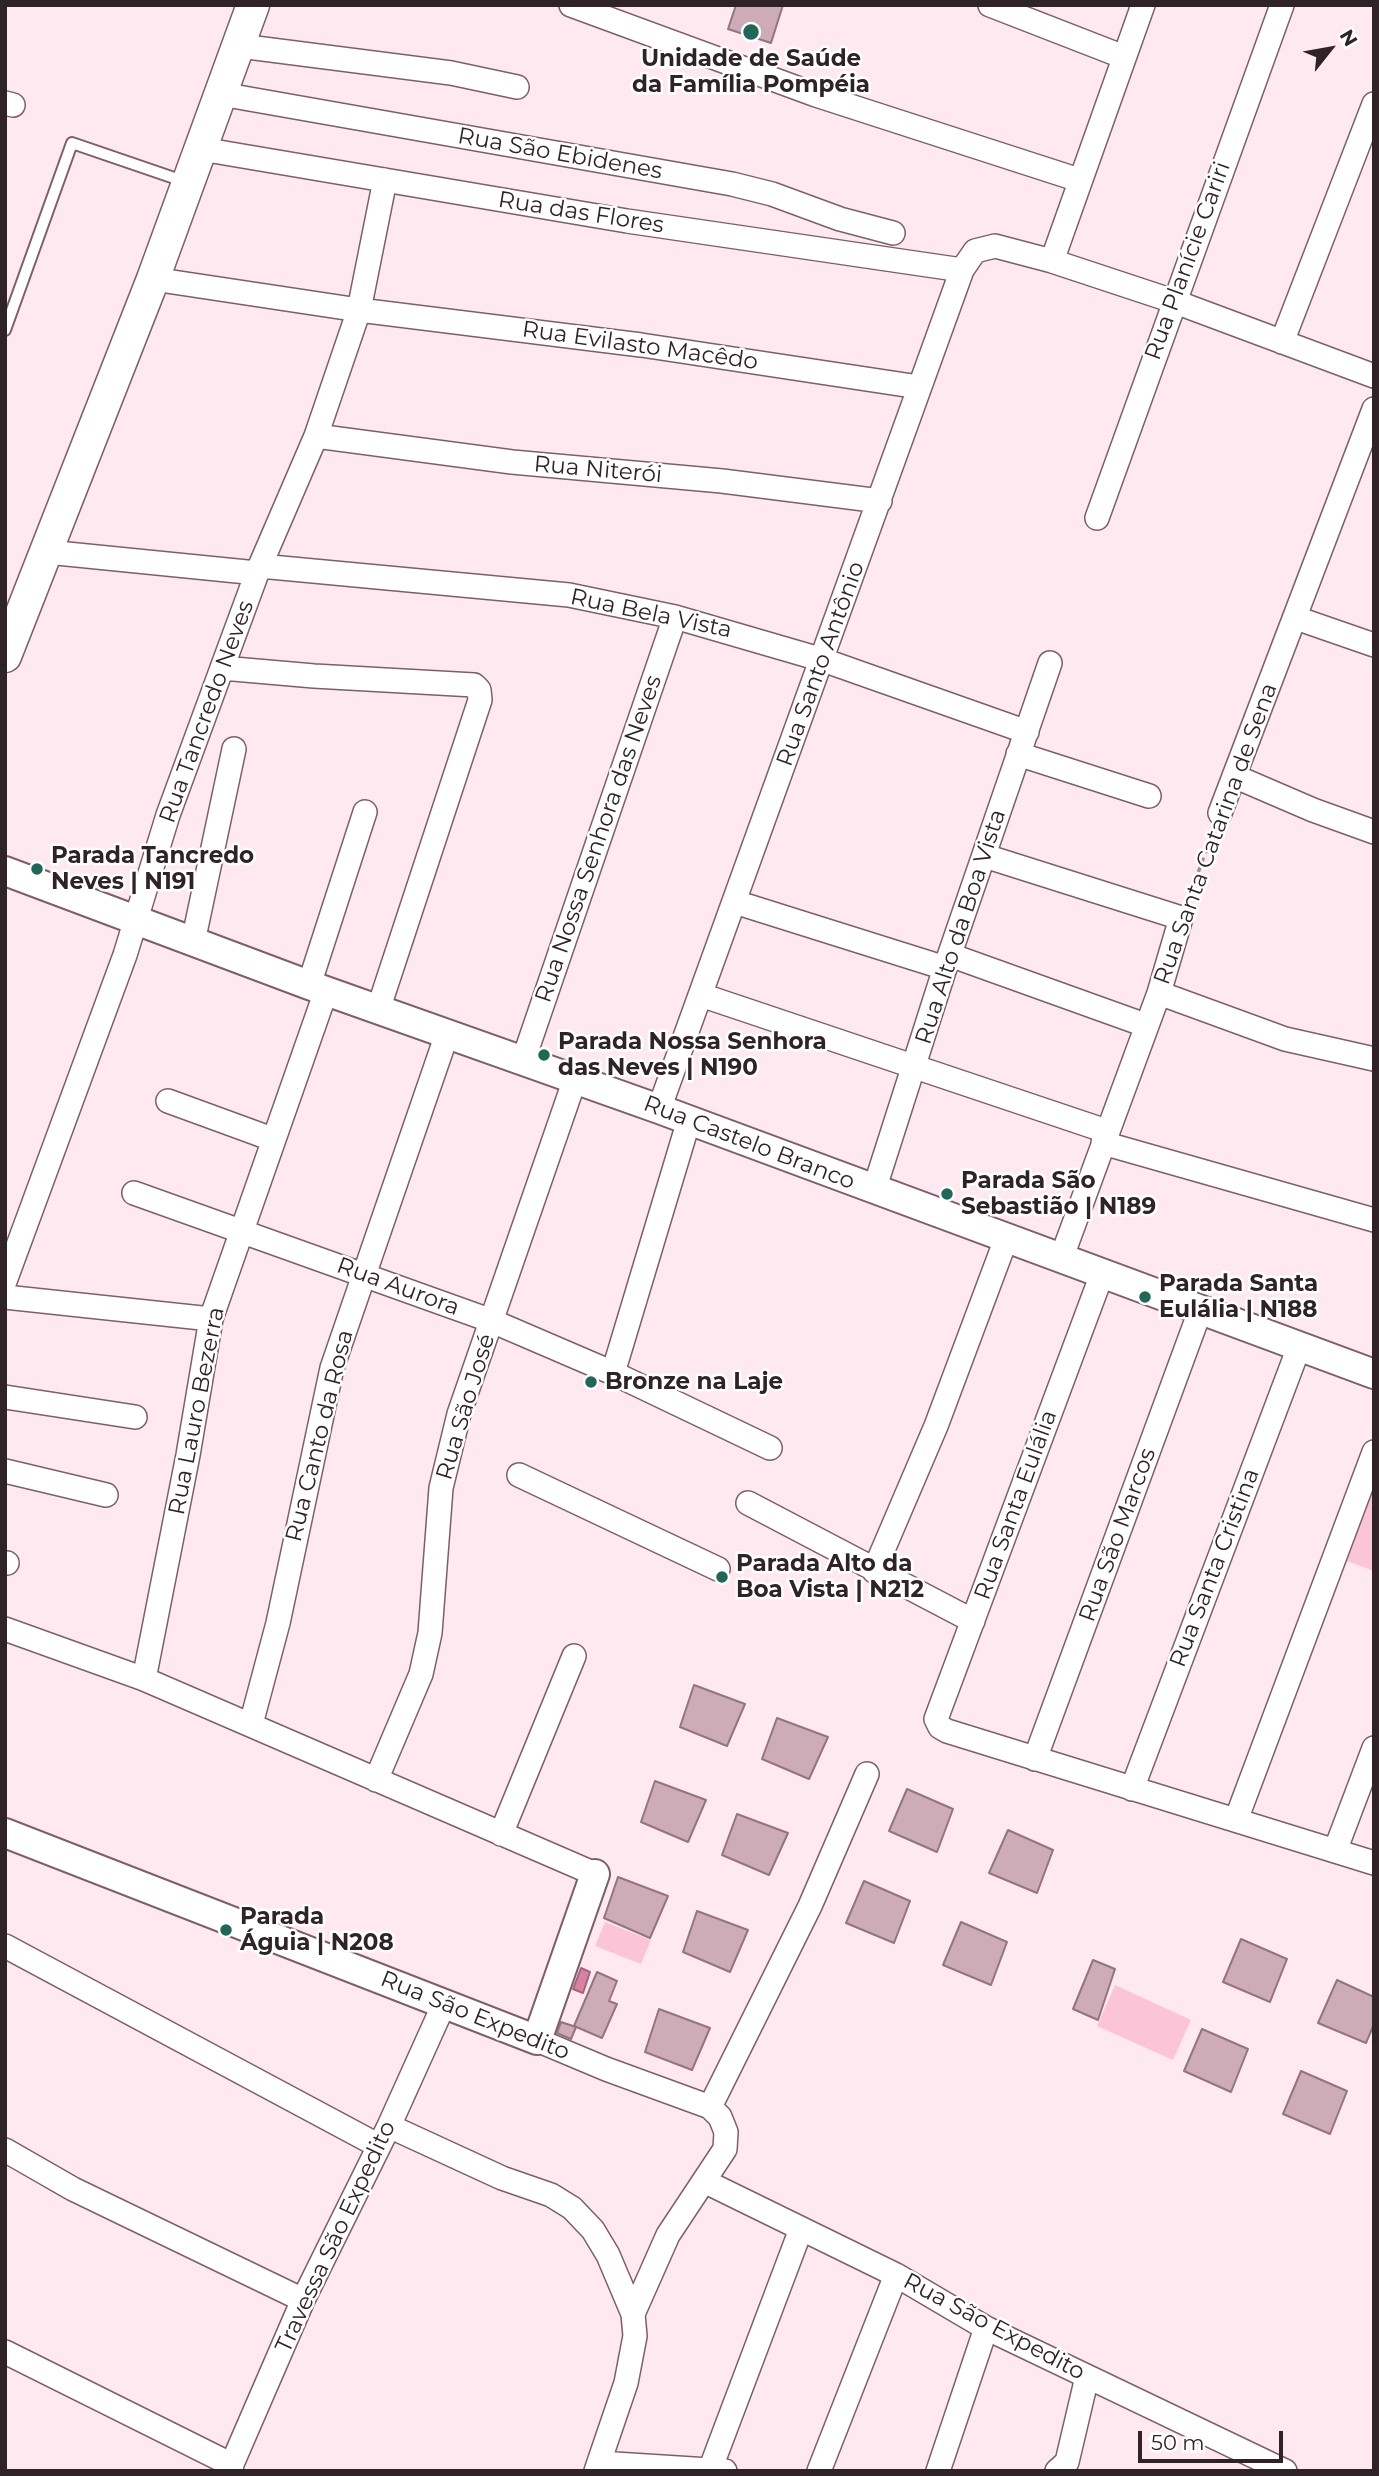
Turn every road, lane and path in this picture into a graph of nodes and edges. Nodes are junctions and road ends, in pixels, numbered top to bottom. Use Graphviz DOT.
graph roads {
  1 [pos="571,5"];
  2 [pos="990,5"];
  3 [pos="1143,5"];
  4 [pos="1282,5"];
  5 [pos="248,8"];
  6 [pos="240,46"];
  7 [pos="1124,57"];
  8 [pos="517,87"];
  9 [pos="221,94"];
  10 [pos="1374,104"];
  11 [pos="201,149"];
  12 [pos="384,180"];
  13 [pos="1079,180"];
  14 [pos="188,183"];
  15 [pos="893,233"];
  16 [pos="1052,261"];
  17 [pos="962,270"];
  18 [pos="153,279"];
  19 [pos="1173,301"];
  20 [pos="359,310"];
  21 [pos="5,330"];
  22 [pos="1282,342"];
  23 [pos="1374,376"];
  24 [pos="919,387"];
  25 [pos="1374,409"];
  26 [pos="316,436"];
  27 [pos="880,501"];
  28 [pos="1097,518"];
  29 [pos="47,552"];
  30 [pos="258,570"];
  31 [pos="15,603"];
  32 [pos="675,617"];
  33 [pos="1296,618"];
  34 [pos="1374,645"];
  35 [pos="5,656"];
  36 [pos="823,660"];
  37 [pos="1050,663"];
  38 [pos="222,668"];
  39 [pos="1027,732"];
  40 [pos="234,749"];
  41 [pos="1018,754"];
  42 [pos="1234,776"];
  43 [pos="1149,796"];
  44 [pos="365,812"];
  45 [pos="1220,813"];
  46 [pos="1374,832"];
  47 [pos="985,856"];
  48 [pos="5,871"];
  49 [pos="735,901"];
  50 [pos="1181,918"];
  51 [pos="136,921"];
  52 [pos="193,942"];
  53 [pos="948,961"];
  54 [pos="318,988"];
  55 [pos="1158,993"];
  56 [pos="701,995"];
  57 [pos="378,1010"];
  58 [pos="1145,1025"];
  59 [pos="447,1034"];
  60 [pos="1374,1059"];
  61 [pos="523,1061"];
  62 [pos="916,1065"];
  63 [pos="575,1079"];
  64 [pos="168,1101"];
  65 [pos="659,1109"];
  66 [pos="689,1120"];
  67 [pos="1105,1137"];
  68 [pos="272,1139"];
  69 [pos="874,1190"];
  70 [pos="134,1193"];
  71 [pos="1374,1220"];
  72 [pos="240,1230"];
  73 [pos="1006,1240"];
  74 [pos="1061,1259"];
  75 [pos="363,1274"];
  76 [pos="1102,1274"];
  77 [pos="5,1281"];
  78 [pos="5,1297"];
  79 [pos="1200,1311"];
  80 [pos="211,1319"];
  81 [pos="492,1321"];
  82 [pos="1299,1347"];
  83 [pos="613,1373"];
  84 [pos="1374,1374"];
  85 [pos="5,1397"];
  86 [pos="135,1417"];
  87 [pos="770,1448"];
  88 [pos="1374,1452"];
  89 [pos="5,1471"];
  90 [pos="519,1475"];
  91 [pos="106,1495"];
  92 [pos="748,1503"];
  93 [pos="718,1569"];
  94 [pos="874,1571"];
  95 [pos="973,1620"];
  96 [pos="5,1629"];
  97 [pos="573,1656"];
  98 [pos="144,1679"];
  99 [pos="251,1724"];
  100 [pos="1374,1748"];
  101 [pos="1035,1759"];
  102 [pos="867,1774"];
  103 [pos="376,1780"];
  104 [pos="1132,1789"];
  105 [pos="1236,1820"];
  106 [pos="5,1833"];
  107 [pos="501,1834"];
  108 [pos="1335,1851"];
  109 [pos="1374,1863"];
  110 [pos="595,1874"];
  111 [pos="5,1946"];
  112 [pos="444,2004"];
  113 [pos="537,2040"];
  114 [pos="710,2107"];
  115 [pos="384,2136"];
  116 [pos="5,2150"];
  117 [pos="704,2181"];
  118 [pos="802,2228"];
  119 [pos="897,2274"];
  120 [pos="303,2300"];
  121 [pos="634,2314"];
  122 [pos="986,2328"];
  123 [pos="5,2352"];
  124 [pos="1087,2377"];
  125 [pos="1062,2466"];
  126 [pos="598,2467"];
  127 [pos="230,2468"];
  128 [pos="710,2470"];
  129 [pos="726,2471"];
  130 [pos="819,2471"];
  131 [pos="938,2471"];
  132 [pos="1285,2471"];
  1 -- 13 [label="street"];
  2 -- 7 [label="street"];
  3 -- 7 [label="street"];
  4 -- 19 [label="street, Rua Planície Cariri"];
  5 -- 6 [label="main road"];
  6 -- 8 [label="street"];
  6 -- 9 [label="main road"];
  7 -- 13 [label="street"];
  9 -- 11 [label="main road"];
  9 -- 15 [label="street, Rua São Ebidenes"];
  10 -- 22 [label="street"];
  11 -- 12 [label="street, Rua das Flores"];
  11 -- 14 [label="main road"];
  12 -- 17 [label="street, Rua das Flores"];
  12 -- 20 [label="street, Rua Tancredo Neves"];
  13 -- 16 [label="street"];
  14 -- 18 [label="main road"];
  14 -- 21 [label="lane"];
  16 -- 17 [label="street, Rua Santo Antônio"];
  16 -- 19 [label="street"];
  17 -- 24 [label="street, Rua Santo Antônio"];
  18 -- 20 [label="street, Rua Evilasto Macêdo"];
  18 -- 29 [label="main road"];
  19 -- 22 [label="street"];
  19 -- 28 [label="street, Rua Planície Cariri"];
  20 -- 24 [label="street, Rua Evilasto Macêdo"];
  20 -- 26 [label="street, Rua Tancredo Neves"];
  22 -- 23 [label="street"];
  24 -- 27 [label="street, Rua Santo Antônio"];
  25 -- 33 [label="street, Rua Santa Catarina de Sena"];
  26 -- 27 [label="street, Rua Niterói"];
  26 -- 30 [label="street, Rua Tancredo Neves"];
  27 -- 36 [label="street, Rua Santo Antônio"];
  29 -- 30 [label="street, Rua Bela Vista"];
  29 -- 31 [label="main road"];
  30 -- 32 [label="street, Rua Bela Vista"];
  30 -- 38 [label="street, Rua Tancredo Neves"];
  31 -- 35 [label="main road"];
  32 -- 36 [label="street, Rua Bela Vista"];
  32 -- 61 [label="street, Rua Nossa Senhora das Neves"];
  33 -- 34 [label="street"];
  33 -- 42 [label="street, Rua Santa Catarina de Sena"];
  36 -- 39 [label="street, Rua Bela Vista"];
  36 -- 49 [label="street, Rua Santo Antônio"];
  37 -- 39 [label="street, Rua Alto da Boa Vista"];
  38 -- 51 [label="street, Rua Tancredo Neves"];
  38 -- 57 [label="street"];
  39 -- 41 [label="street, Rua Alto da Boa Vista"];
  40 -- 52 [label="street"];
  41 -- 43 [label="street"];
  41 -- 47 [label="street, Rua Alto da Boa Vista"];
  42 -- 45 [label="street, Rua Santa Catarina de Sena"];
  42 -- 46 [label="street"];
  44 -- 54 [label="street, Rua Lauro Bezerra"];
  45 -- 50 [label="path, Rua Santa Catarina de Sena"];
  47 -- 50 [label="street"];
  47 -- 53 [label="street, Rua Alto da Boa Vista"];
  48 -- 51 [label="street, Rua Castelo Branco"];
  49 -- 53 [label="street"];
  49 -- 56 [label="street, Rua Santo Antônio"];
  50 -- 55 [label="street, Rua Santa Catarina de Sena"];
  51 -- 52 [label="street, Rua Castelo Branco"];
  51 -- 77 [label="street, Rua Tancredo Neves"];
  52 -- 54 [label="street, Rua Castelo Branco"];
  53 -- 58 [label="street"];
  53 -- 62 [label="street, Rua Alto da Boa Vista"];
  54 -- 57 [label="street, Rua Castelo Branco"];
  54 -- 68 [label="street, Rua Lauro Bezerra"];
  55 -- 58 [label="street, Rua Santa Catarina de Sena"];
  55 -- 60 [label="street"];
  56 -- 62 [label="street"];
  56 -- 65 [label="street, Rua Santo Antônio"];
  57 -- 59 [label="street, Rua Castelo Branco"];
  58 -- 67 [label="street, Rua Santa Catarina de Sena"];
  59 -- 61 [label="street, Rua Castelo Branco"];
  59 -- 75 [label="street, Rua Canto da Rosa"];
  61 -- 63 [label="street, Rua Castelo Branco"];
  62 -- 67 [label="street"];
  62 -- 69 [label="street, Rua Alto da Boa Vista"];
  63 -- 65 [label="street, Rua Castelo Branco"];
  63 -- 81 [label="street, Rua São José"];
  64 -- 68 [label="street"];
  65 -- 66 [label="street, Rua Castelo Branco"];
  66 -- 69 [label="street, Rua Castelo Branco"];
  66 -- 83 [label="street"];
  67 -- 71 [label="street"];
  67 -- 74 [label="street, Rua Santa Catarina de Sena"];
  68 -- 72 [label="street, Rua Lauro Bezerra"];
  69 -- 73 [label="street, Rua Castelo Branco"];
  70 -- 72 [label="street, Rua Aurora"];
  72 -- 75 [label="street, Rua Aurora"];
  72 -- 80 [label="street, Rua Lauro Bezerra"];
  73 -- 74 [label="street, Rua Castelo Branco"];
  73 -- 94 [label="street"];
  74 -- 76 [label="street, Rua Castelo Branco"];
  75 -- 81 [label="street, Rua Aurora"];
  75 -- 99 [label="street, Rua Canto da Rosa"];
  76 -- 79 [label="street, Rua Castelo Branco"];
  76 -- 95 [label="street, Rua Santa Eulália"];
  78 -- 80 [label="street"];
  79 -- 82 [label="street, Rua Castelo Branco"];
  79 -- 101 [label="street, Rua São Marcos"];
  80 -- 98 [label="street, Rua Lauro Bezerra"];
  81 -- 83 [label="street, Rua Aurora"];
  81 -- 103 [label="street, Rua São José"];
  82 -- 84 [label="street, Rua Castelo Branco"];
  82 -- 104 [label="street, Rua Santa Cristina"];
  83 -- 87 [label="street, Rua Aurora"];
  85 -- 86 [label="street"];
  88 -- 105 [label="street"];
  89 -- 91 [label="street"];
  90 -- 93 [label="street"];
  92 -- 94 [label="street"];
  94 -- 95 [label="street"];
  95 -- 101 [label="street, Rua Santa Eulália"];
  96 -- 98 [label="street"];
  97 -- 107 [label="street"];
  98 -- 99 [label="street"];
  99 -- 103 [label="street"];
  100 -- 108 [label="street"];
  101 -- 104 [label="street"];
  102 -- 114 [label="street"];
  103 -- 107 [label="street"];
  104 -- 105 [label="street"];
  105 -- 108 [label="street"];
  106 -- 112 [label="street, Rua São Expedito"];
  107 -- 110 [label="street"];
  108 -- 109 [label="street"];
  110 -- 113 [label="street"];
  111 -- 115 [label="street"];
  112 -- 113 [label="street, Rua São Expedito"];
  112 -- 115 [label="street, Travessa São Expedito"];
  113 -- 114 [label="street, Rua São Expedito"];
  114 -- 117 [label="street"];
  115 -- 120 [label="street, Travessa São Expedito"];
  115 -- 121 [label="street"];
  116 -- 120 [label="street"];
  117 -- 118 [label="street, Rua São Expedito"];
  117 -- 121 [label="street"];
  118 -- 119 [label="street, Rua São Expedito"];
  118 -- 128 [label="street"];
  119 -- 122 [label="street, Rua São Expedito"];
  119 -- 130 [label="street"];
  120 -- 127 [label="street, Travessa São Expedito"];
  121 -- 126 [label="street"];
  122 -- 124 [label="street, Rua São Expedito"];
  122 -- 131 [label="street"];
  123 -- 127 [label="street"];
  124 -- 125 [label="street"];
  124 -- 132 [label="street, Rua São Expedito"];
  126 -- 128 [label="street"];
  128 -- 129 [label="street"];
}
